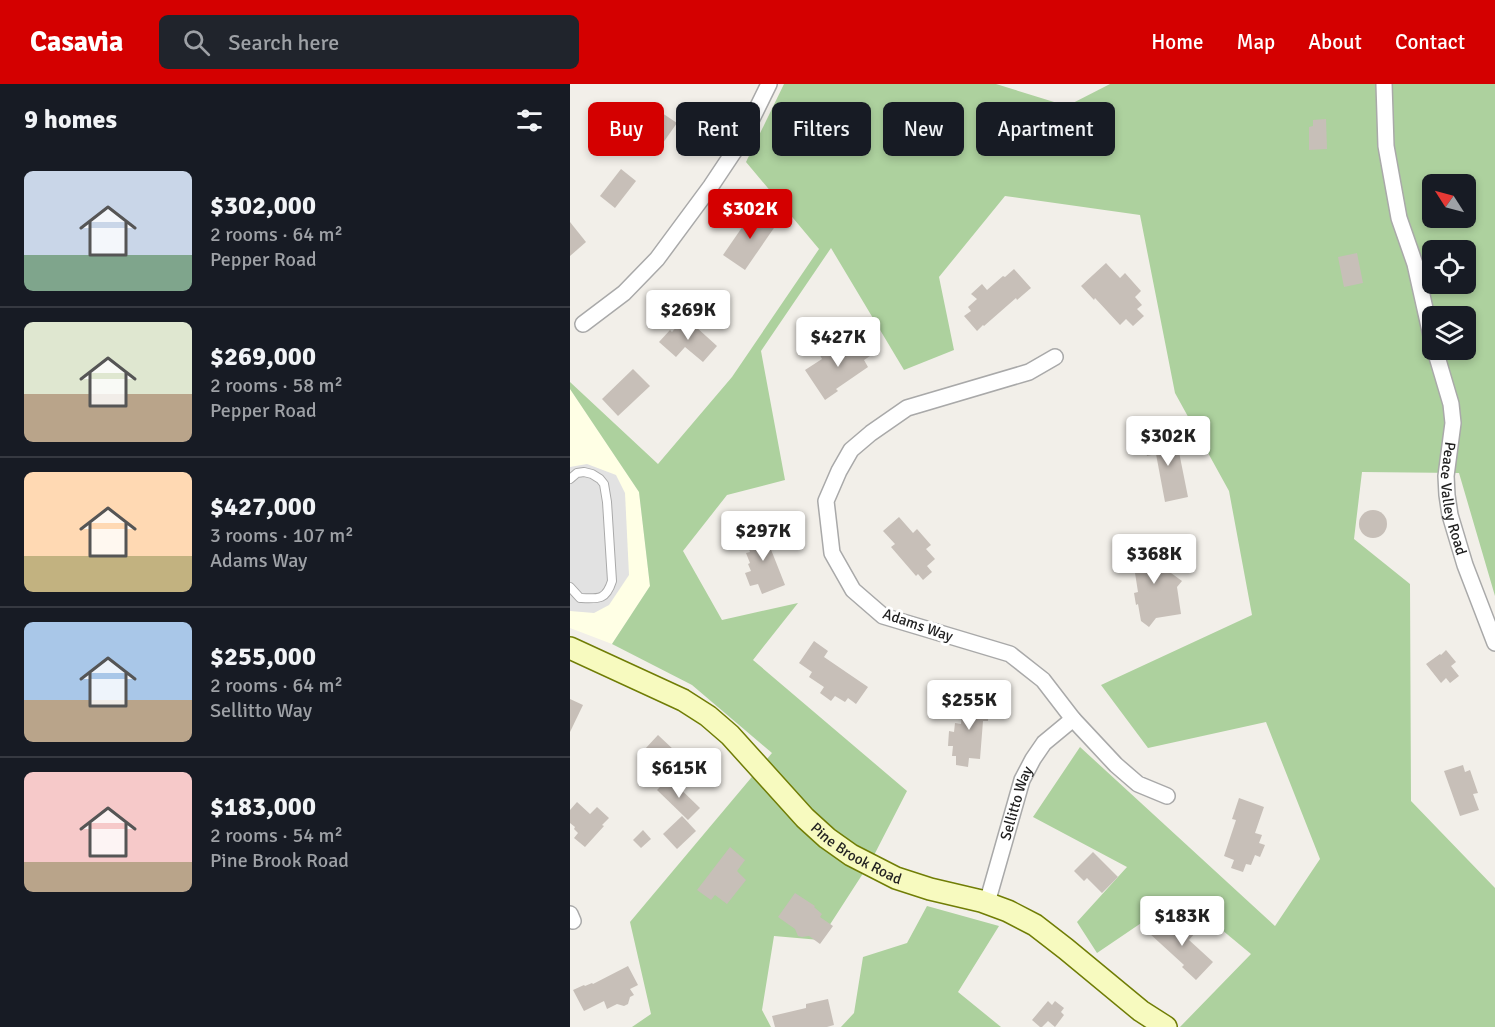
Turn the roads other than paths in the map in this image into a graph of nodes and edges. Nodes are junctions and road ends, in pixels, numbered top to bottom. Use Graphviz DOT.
graph roads {
  1 [pos="769,84"];
  2 [pos="1383,84"];
  3 [pos="1424,306"];
  4 [pos="583,324"];
  5 [pos="1055,357"];
  6 [pos="1438,360"];
  7 [pos="570,479"];
  8 [pos="570,586"];
  9 [pos="1495,644"];
  10 [pos="570,648"];
  11 [pos="1073,719"];
  12 [pos="1167,796"];
  13 [pos="987,903"];
  14 [pos="1166,1027"];
  1 -- 4 [label="street"];
  2 -- 3 [label="street"];
  5 -- 11 [label="street, Adams Way"];
  6 -- 9 [label="street, Peace Valley Road"];
  7 -- 8 [label="lane"];
  10 -- 13 [label="street, Pine Brook Road"];
  11 -- 12 [label="street, Adams Way"];
  11 -- 13 [label="street, Sellitto Way"];
  13 -- 14 [label="street, Pine Brook Road"];
}
